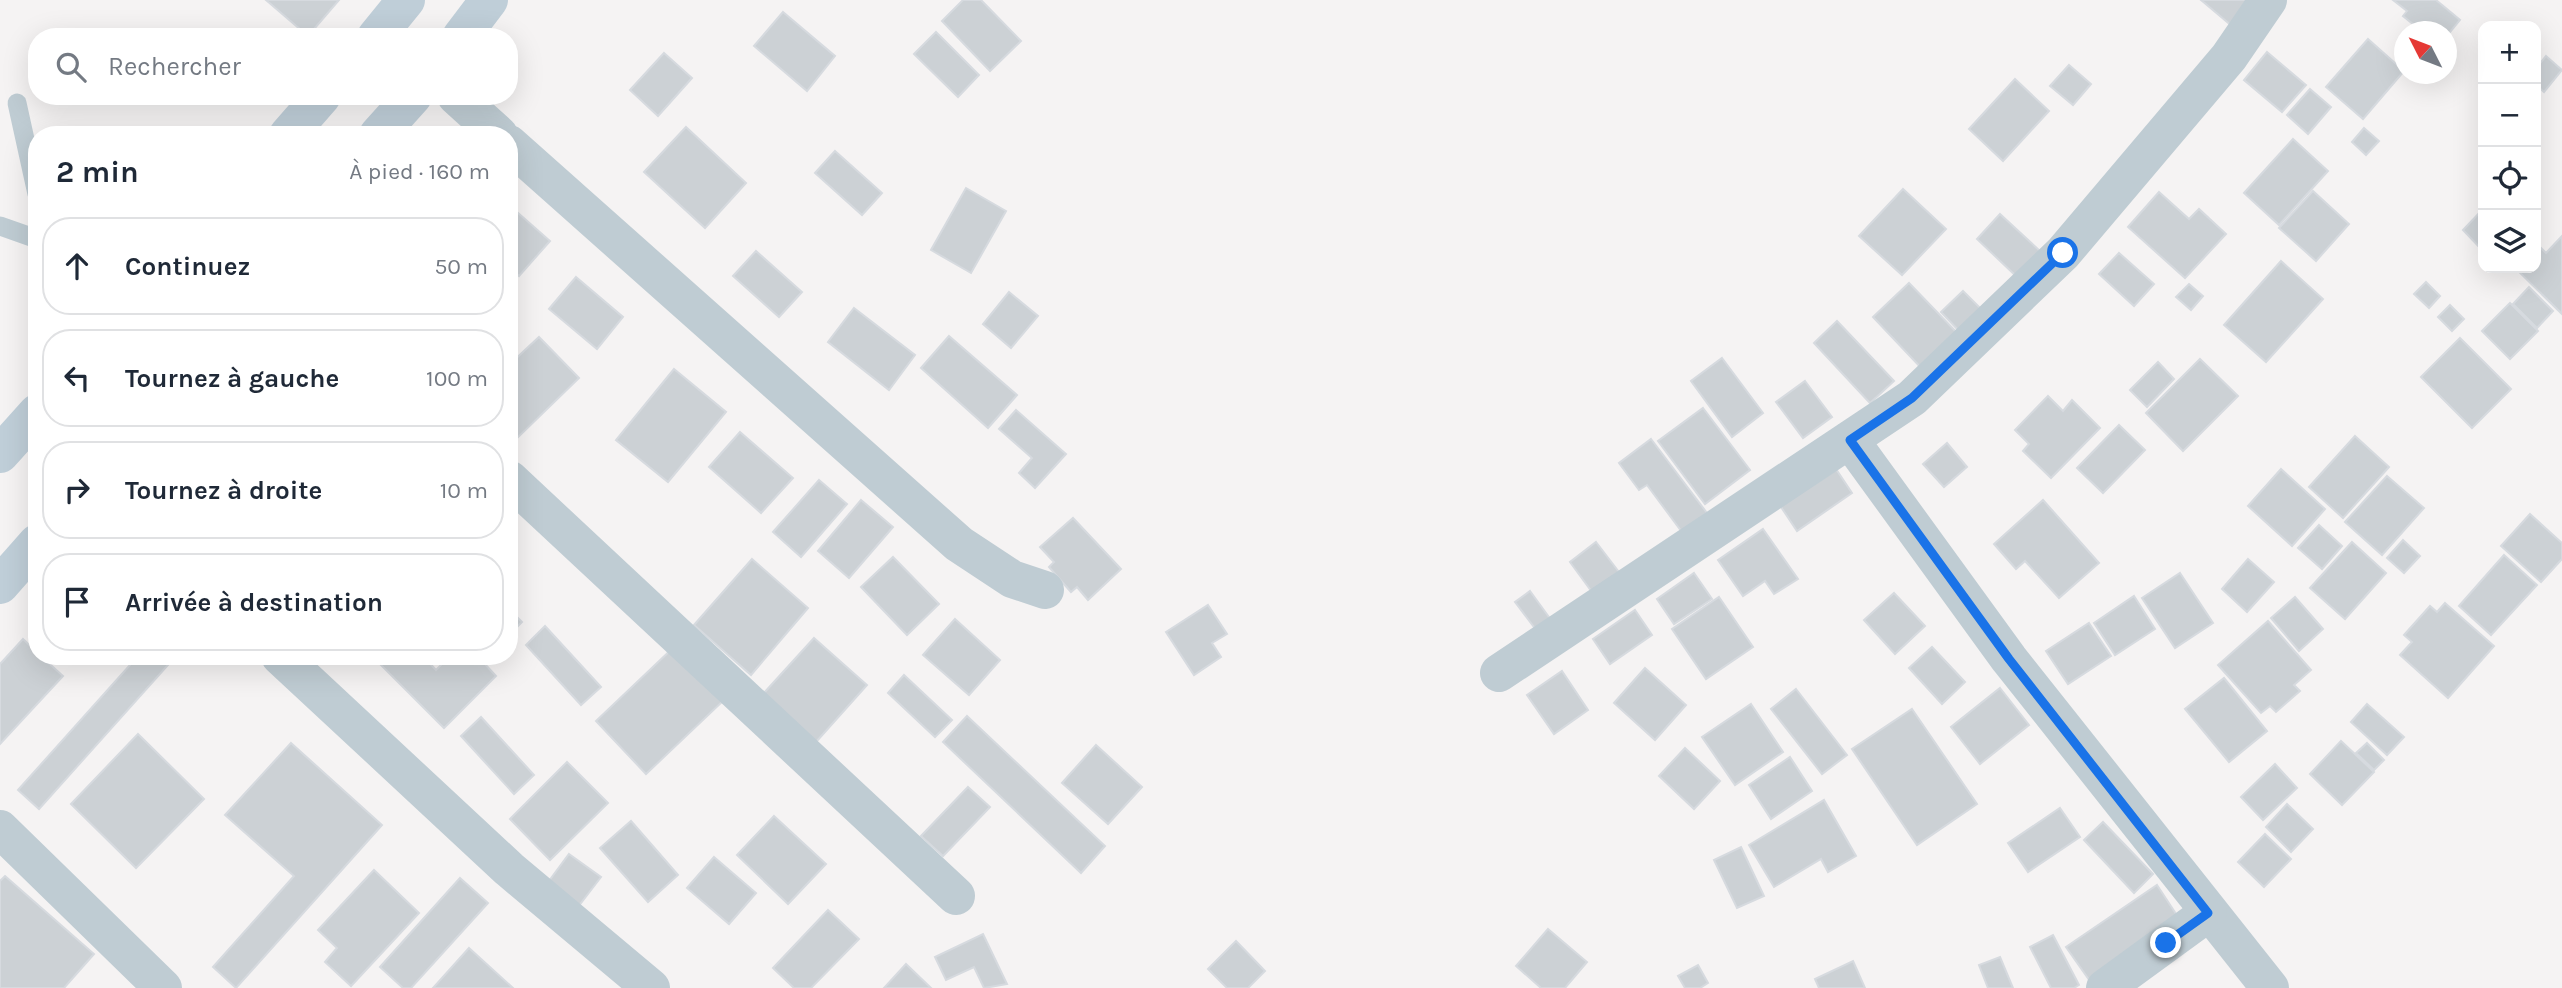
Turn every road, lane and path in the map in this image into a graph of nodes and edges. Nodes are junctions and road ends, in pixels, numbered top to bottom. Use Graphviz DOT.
graph roads {
  1 [pos="407,0"];
  2 [pos="489,0"];
  3 [pos="2268,0"];
  4 [pos="384,28"];
  5 [pos="468,28"];
  6 [pos="18,103"];
  7 [pos="314,105"];
  8 [pos="405,105"];
  9 [pos="466,105"];
  10 [pos="296,126"];
  11 [pos="386,126"];
  12 [pos="489,126"];
  13 [pos="28,151"];
  14 [pos="518,152"];
  15 [pos="0,226"];
  16 [pos="28,236"];
  17 [pos="28,423"];
  18 [pos="1850,440"];
  19 [pos="0,454"];
  20 [pos="518,487"];
  21 [pos="28,553"];
  22 [pos="0,585"];
  23 [pos="1045,590"];
  24 [pos="290,665"];
  25 [pos="1499,673"];
  26 [pos="0,829"];
  27 [pos="956,896"];
  28 [pos="2208,913"];
  29 [pos="163,988"];
  30 [pos="651,988"];
  31 [pos="2105,988"];
  32 [pos="2270,988"];
  1 -- 4 [label="street"];
  2 -- 5 [label="street"];
  3 -- 18 [label="street"];
  6 -- 13 [label="lane"];
  7 -- 10 [label="street"];
  8 -- 11 [label="street"];
  9 -- 12 [label="street"];
  14 -- 23 [label="street"];
  15 -- 16 [label="lane"];
  17 -- 19 [label="street"];
  18 -- 25 [label="street"];
  18 -- 28 [label="street"];
  20 -- 27 [label="street"];
  21 -- 22 [label="street"];
  24 -- 30 [label="street"];
  26 -- 29 [label="street"];
  28 -- 31 [label="street"];
  28 -- 32 [label="street"];
}
